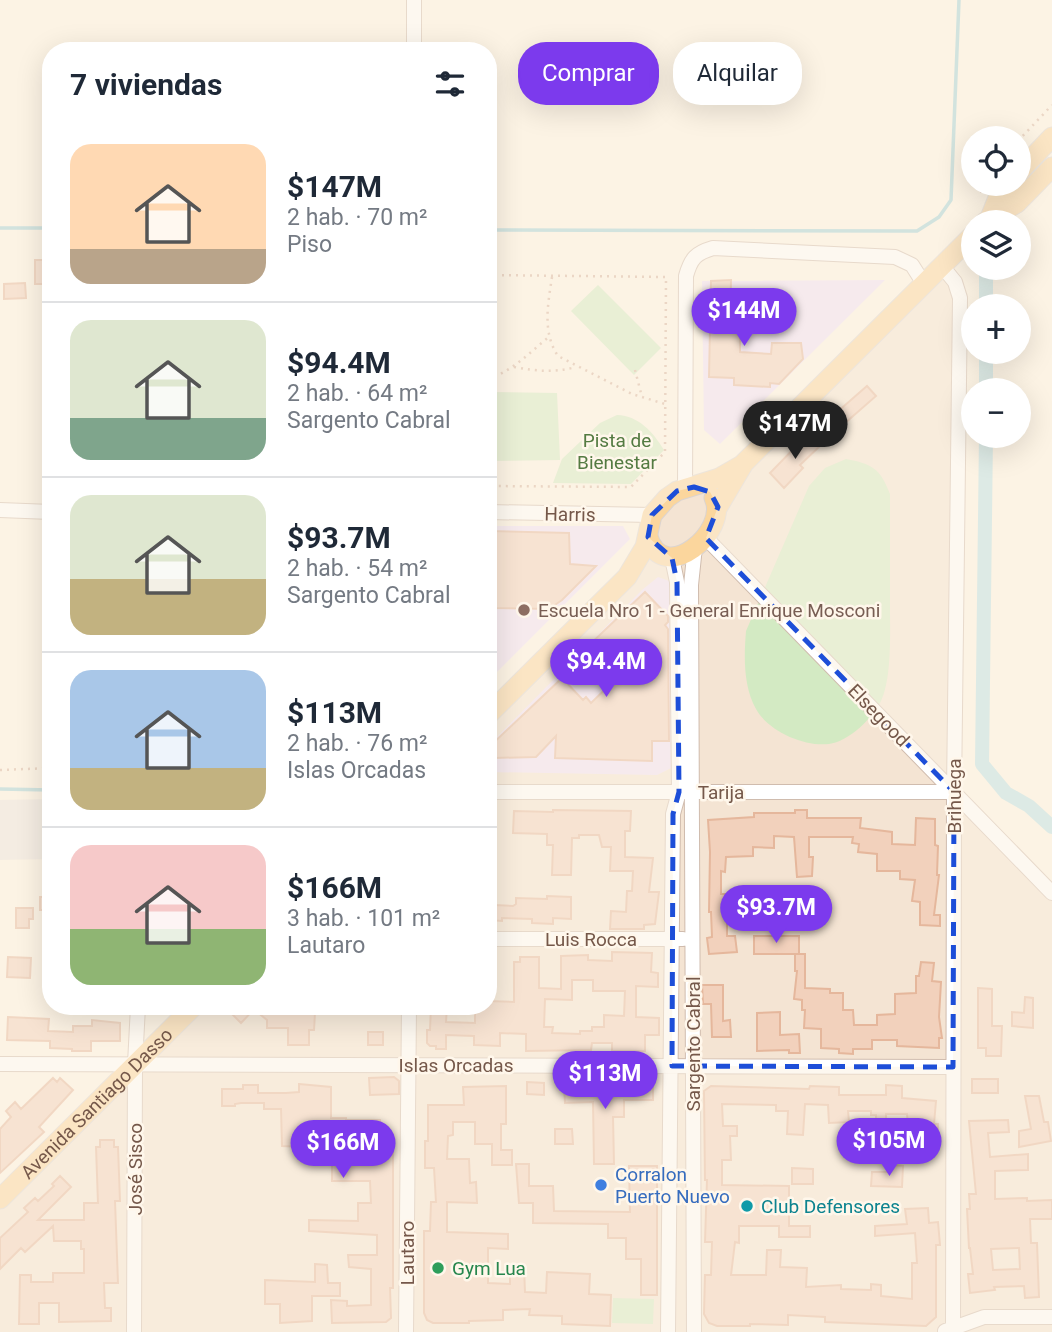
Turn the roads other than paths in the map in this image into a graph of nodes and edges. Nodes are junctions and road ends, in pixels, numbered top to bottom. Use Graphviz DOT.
graph roads {
  1 [pos="414,0"];
  2 [pos="414,42"];
  3 [pos="1052,137"];
  4 [pos="1031,159"];
  5 [pos="1052,167"];
  6 [pos="1005,210"];
  7 [pos="961,247"];
  8 [pos="942,266"];
  9 [pos="925,284"];
  10 [pos="744,463"];
  11 [pos="690,487"];
  12 [pos="718,507"];
  13 [pos="0,510"];
  14 [pos="42,512"];
  15 [pos="497,512"];
  16 [pos="652,515"];
  17 [pos="648,537"];
  18 [pos="700,542"];
  19 [pos="668,557"];
  20 [pos="627,577"];
  21 [pos="497,706"];
  22 [pos="497,792"];
  23 [pos="686,792"];
  24 [pos="954,792"];
  25 [pos="1052,893"];
  26 [pos="497,939"];
  27 [pos="673,939"];
  28 [pos="693,939"];
  29 [pos="138,1015"];
  30 [pos="185,1015"];
  31 [pos="408,1015"];
  32 [pos="0,1064"];
  33 [pos="135,1064"];
  34 [pos="408,1065"];
  35 [pos="672,1066"];
  36 [pos="693,1066"];
  37 [pos="953,1067"];
  38 [pos="0,1199"];
  39 [pos="1052,1317"];
  40 [pos="950,1331"];
  41 [pos="134,1332"];
  42 [pos="407,1332"];
  43 [pos="668,1332"];
  44 [pos="694,1332"];
  1 -- 2 [label="street"];
  3 -- 4 [label="main road"];
  5 -- 6 [label="main road"];
  7 -- 8 [label="main road"];
  8 -- 9 [label="main road"];
  8 -- 24 [label="street, Brihuega"];
  9 -- 10 [label="main road"];
  9 -- 11 [label="street"];
  10 -- 11 [label="main road"];
  10 -- 12 [label="main road"];
  11 -- 12 [label="main road"];
  11 -- 16 [label="main road"];
  12 -- 18 [label="main road"];
  13 -- 14 [label="street"];
  15 -- 16 [label="street, Harris"];
  16 -- 17 [label="main road"];
  17 -- 19 [label="main road"];
  17 -- 20 [label="main road"];
  18 -- 19 [label="main road"];
  18 -- 23 [label="street, Sargento Cabral"];
  18 -- 24 [label="street, Elsegood"];
  19 -- 20 [label="main road"];
  19 -- 23 [label="street, Sargento Cabral"];
  20 -- 21 [label="main road"];
  22 -- 23 [label="street, Tarija"];
  23 -- 24 [label="street, Tarija"];
  23 -- 27 [label="street, Sargento Cabral"];
  23 -- 28 [label="street, Sargento Cabral"];
  24 -- 25 [label="street, Elsegood"];
  24 -- 37 [label="street, Brihuega"];
  26 -- 27 [label="street, Luis Rocca"];
  27 -- 28 [label="street, Luis Rocca"];
  27 -- 35 [label="street, Sargento Cabral"];
  28 -- 36 [label="street, Sargento Cabral"];
  29 -- 33 [label="street, José Sisco"];
  30 -- 33 [label="main road, Avenida Santiago Dasso"];
  31 -- 34 [label="street, Lautaro"];
  32 -- 33 [label="street, Islas Orcadas"];
  33 -- 34 [label="street, Islas Orcadas"];
  33 -- 38 [label="main road, Avenida Santiago Dasso"];
  33 -- 41 [label="street, José Sisco"];
  34 -- 35 [label="street, Islas Orcadas"];
  34 -- 42 [label="street, Lautaro"];
  35 -- 36 [label="street, Islas Orcadas"];
  35 -- 43 [label="street, Sargento Cabral"];
  36 -- 37 [label="street, Islas Orcadas"];
  36 -- 44 [label="street, Sargento Cabral"];
  37 -- 40 [label="street, Brihuega"];
  39 -- 40 [label="street"];
}
